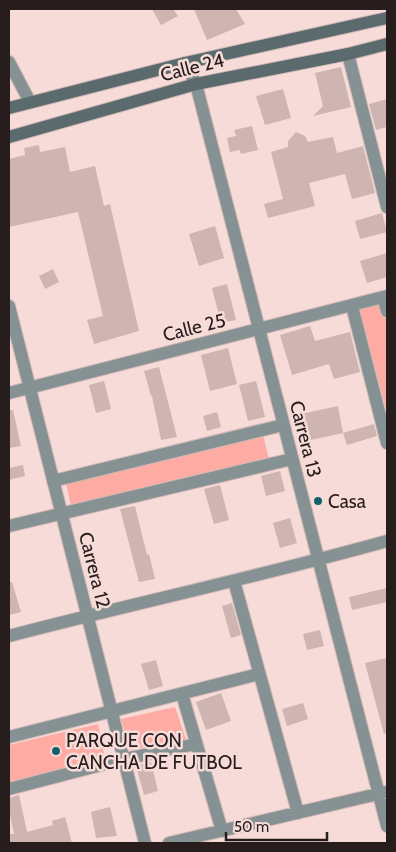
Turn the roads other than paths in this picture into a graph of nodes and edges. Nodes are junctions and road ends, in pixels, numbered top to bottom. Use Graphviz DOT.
graph roads {
  1 [pos="387,18"];
  2 [pos="387,44"];
  3 [pos="348,54"];
  4 [pos="9,62"];
  5 [pos="185,62"];
  6 [pos="196,84"];
  7 [pos="30,102"];
  8 [pos="9,108"];
  9 [pos="9,137"];
  10 [pos="387,203"];
  11 [pos="385,297"];
  12 [pos="9,306"];
  13 [pos="352,306"];
  14 [pos="387,311"];
  15 [pos="259,330"];
  16 [pos="30,388"];
  17 [pos="9,393"];
  18 [pos="284,425"];
  19 [pos="387,443"];
  20 [pos="292,459"];
  21 [pos="53,481"];
  22 [pos="62,514"];
  23 [pos="9,526"];
  24 [pos="387,541"];
  25 [pos="318,560"];
  26 [pos="234,581"];
  27 [pos="88,615"];
  28 [pos="9,636"];
  29 [pos="259,674"];
  30 [pos="182,694"];
  31 [pos="112,712"];
  32 [pos="9,738"];
  33 [pos="196,744"];
  34 [pos="124,759"];
  35 [pos="9,789"];
  36 [pos="383,793"];
  37 [pos="298,813"];
  38 [pos="387,826"];
  39 [pos="222,831"];
  40 [pos="145,843"];
  41 [pos="169,843"];
  1 -- 5 [label="street, Calle 24"];
  2 -- 3 [label="street, Calle 24"];
  3 -- 6 [label="street, Calle 24"];
  3 -- 10 [label="street"];
  4 -- 7 [label="street"];
  5 -- 6 [label="street, Carrera 13"];
  5 -- 7 [label="street, Calle 24"];
  6 -- 9 [label="street, Calle 24"];
  6 -- 15 [label="street, Carrera 13"];
  7 -- 8 [label="street, Calle 24"];
  11 -- 13 [label="street, Calle 25"];
  11 -- 14 [label="street"];
  12 -- 16 [label="street, Carrera 12"];
  13 -- 15 [label="street, Calle 25"];
  13 -- 19 [label="street"];
  15 -- 16 [label="street, Calle 25"];
  15 -- 18 [label="street, Carrera 13"];
  16 -- 17 [label="street, Calle 25"];
  16 -- 21 [label="street, Carrera 12"];
  18 -- 20 [label="street, Carrera 13"];
  18 -- 21 [label="street"];
  20 -- 22 [label="street"];
  20 -- 25 [label="street, Carrera 13"];
  21 -- 22 [label="street, Carrera 12"];
  22 -- 23 [label="street"];
  22 -- 27 [label="street, Carrera 12"];
  24 -- 25 [label="street"];
  25 -- 26 [label="street"];
  25 -- 36 [label="street, Carrera 13"];
  26 -- 27 [label="street"];
  26 -- 29 [label="street"];
  27 -- 28 [label="street"];
  27 -- 31 [label="street, Carrera 12"];
  29 -- 30 [label="street"];
  29 -- 37 [label="street"];
  30 -- 31 [label="street"];
  30 -- 33 [label="street"];
  31 -- 32 [label="street"];
  31 -- 34 [label="street, Carrera 12"];
  33 -- 34 [label="street"];
  33 -- 39 [label="street"];
  34 -- 35 [label="street"];
  34 -- 40 [label="street, Carrera 12"];
  36 -- 37 [label="street"];
  36 -- 38 [label="street, Carrera 13"];
  37 -- 39 [label="street"];
  39 -- 41 [label="street"];
}
